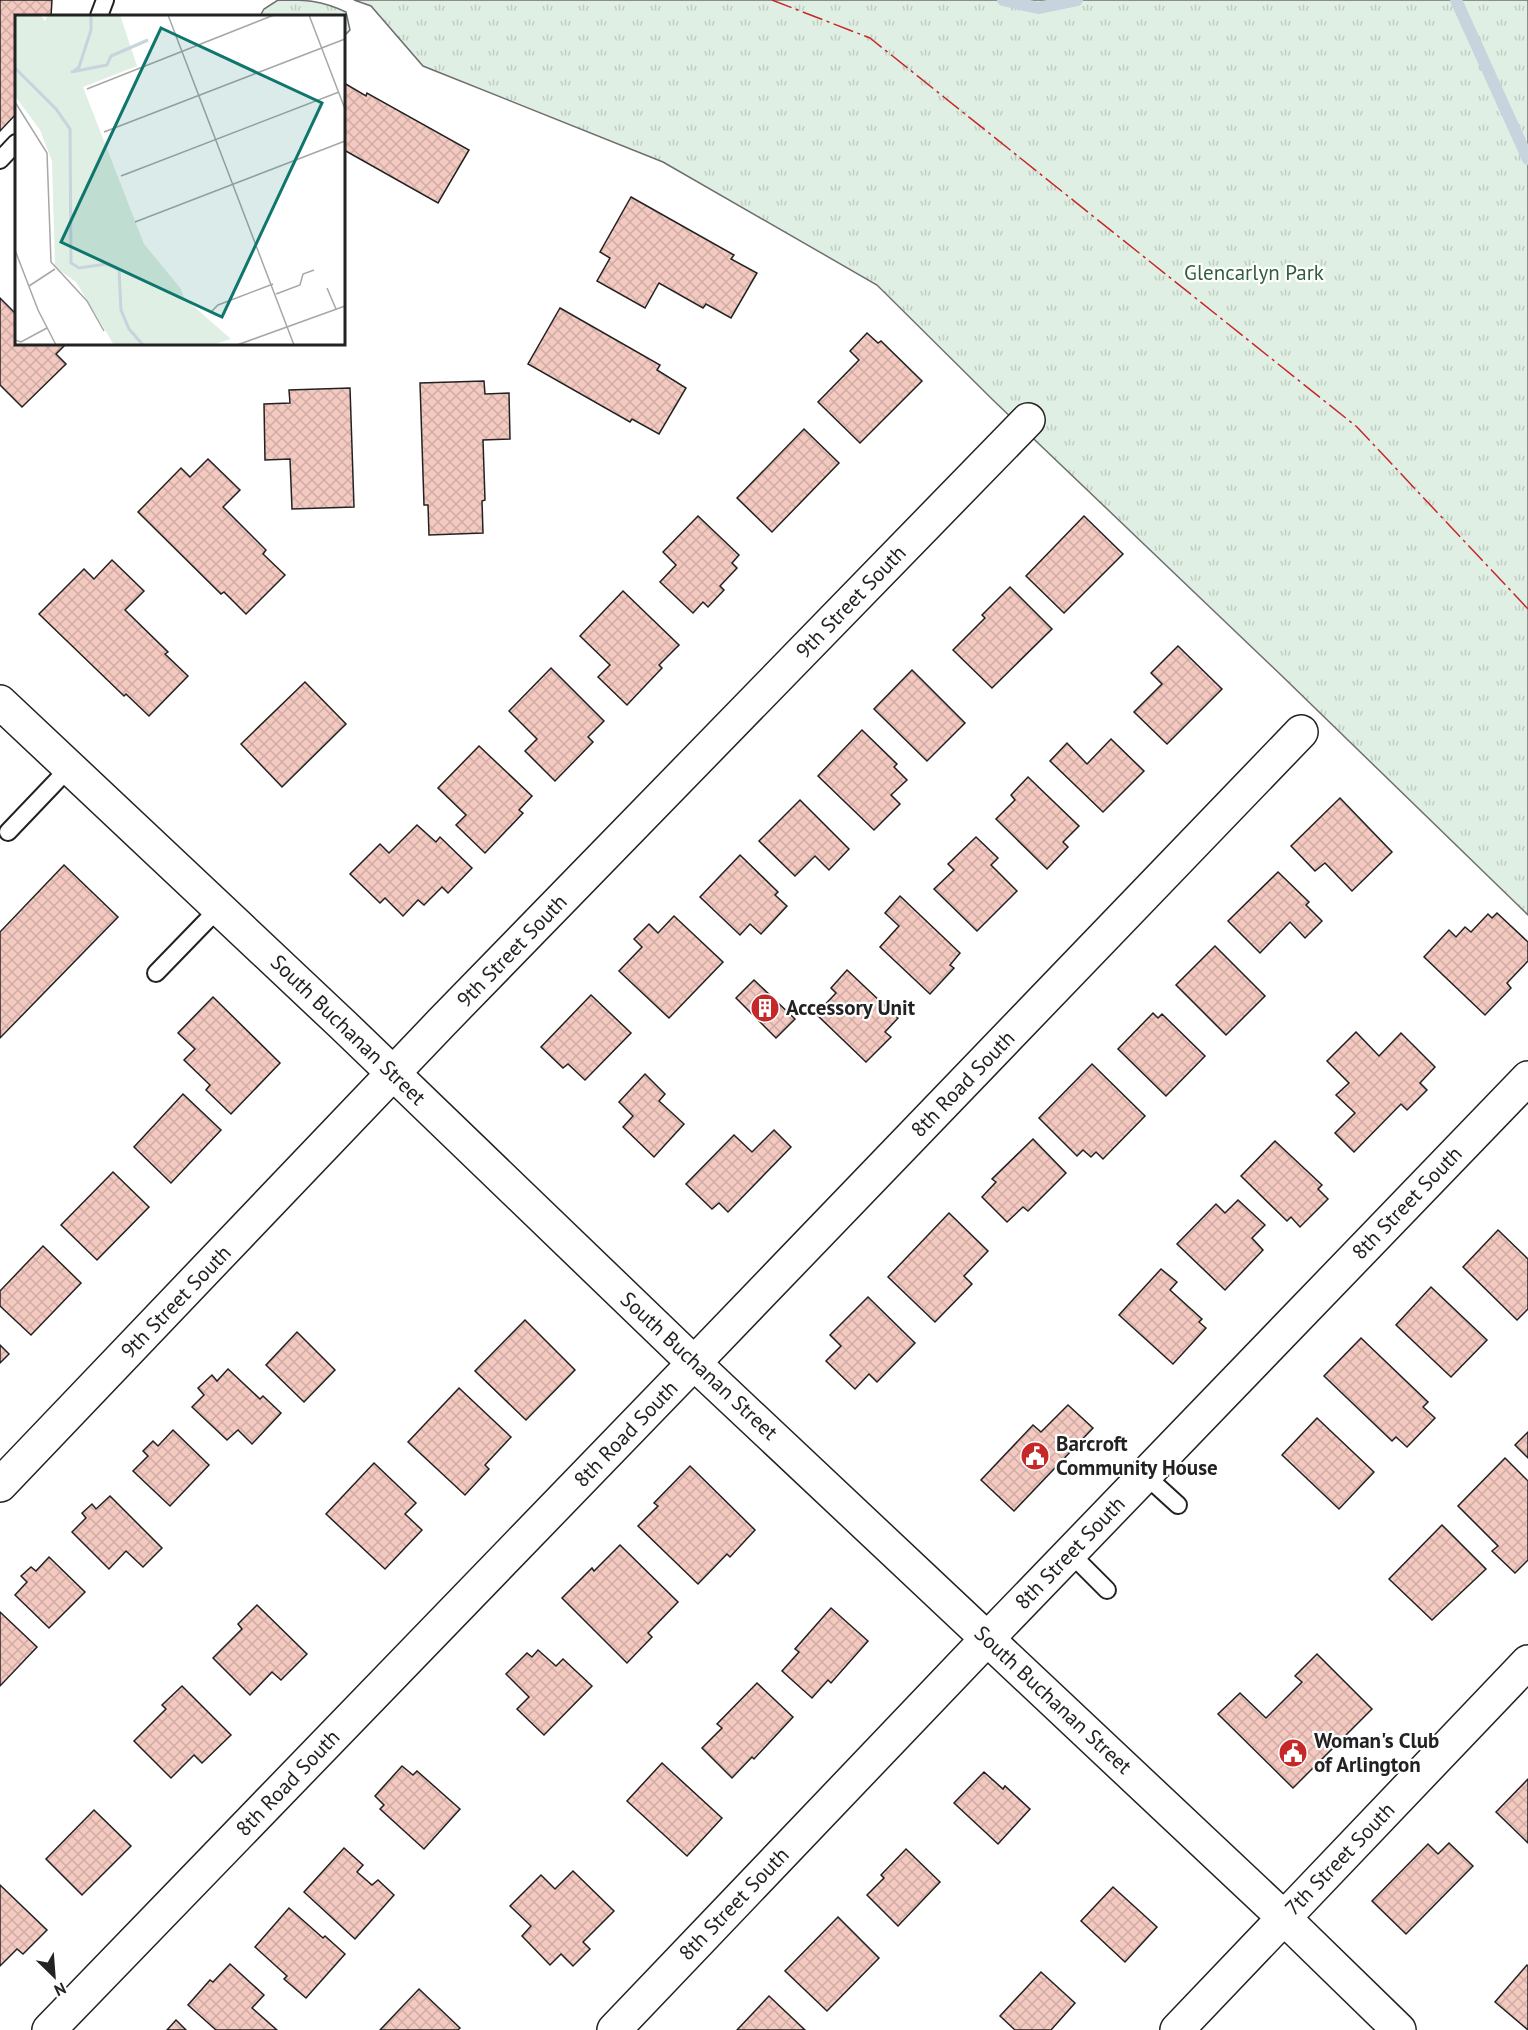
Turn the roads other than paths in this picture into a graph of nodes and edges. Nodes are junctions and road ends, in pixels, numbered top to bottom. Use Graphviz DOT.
graph roads {
  1 [pos="105,0"];
  2 [pos="99,15"];
  3 [pos="15,144"];
  4 [pos="0,160"];
  5 [pos="1028,420"];
  6 [pos="0,702"];
  7 [pos="1301,732"];
  8 [pos="69,768"];
  9 [pos="8,832"];
  10 [pos="219,908"];
  11 [pos="156,973"];
  12 [pos="393,1073"];
  13 [pos="1528,1078"];
  14 [pos="694,1363"];
  15 [pos="1145,1475"];
  16 [pos="0,1485"];
  17 [pos="1178,1505"];
  18 [pos="1070,1553"];
  19 [pos="1107,1590"];
  20 [pos="988,1638"];
  21 [pos="1528,1662"];
  22 [pos="1284,1918"];
  23 [pos="49,2030"];
  24 [pos="614,2030"];
  25 [pos="1177,2030"];
  26 [pos="1399,2030"];
  1 -- 2 [label="lane"];
  3 -- 4 [label="lane"];
  5 -- 12 [label="street, 9th Street South"];
  6 -- 8 [label="street, South Buchanan Street"];
  7 -- 14 [label="street, 8th Road South"];
  8 -- 9 [label="lane"];
  8 -- 10 [label="street, South Buchanan Street"];
  10 -- 11 [label="lane"];
  10 -- 12 [label="street, South Buchanan Street"];
  12 -- 14 [label="street, South Buchanan Street"];
  12 -- 16 [label="street, 9th Street South"];
  13 -- 15 [label="street, 8th Street South"];
  14 -- 20 [label="street, South Buchanan Street"];
  14 -- 23 [label="street, 8th Road South"];
  15 -- 17 [label="lane"];
  15 -- 18 [label="street, 8th Street South"];
  18 -- 19 [label="lane"];
  18 -- 20 [label="street, 8th Street South"];
  20 -- 22 [label="street, South Buchanan Street"];
  20 -- 24 [label="street, 8th Street South"];
  21 -- 22 [label="street, 7th Street South"];
  22 -- 25 [label="street, 7th Street South"];
  22 -- 26 [label="street, South Buchanan Street"];
}
